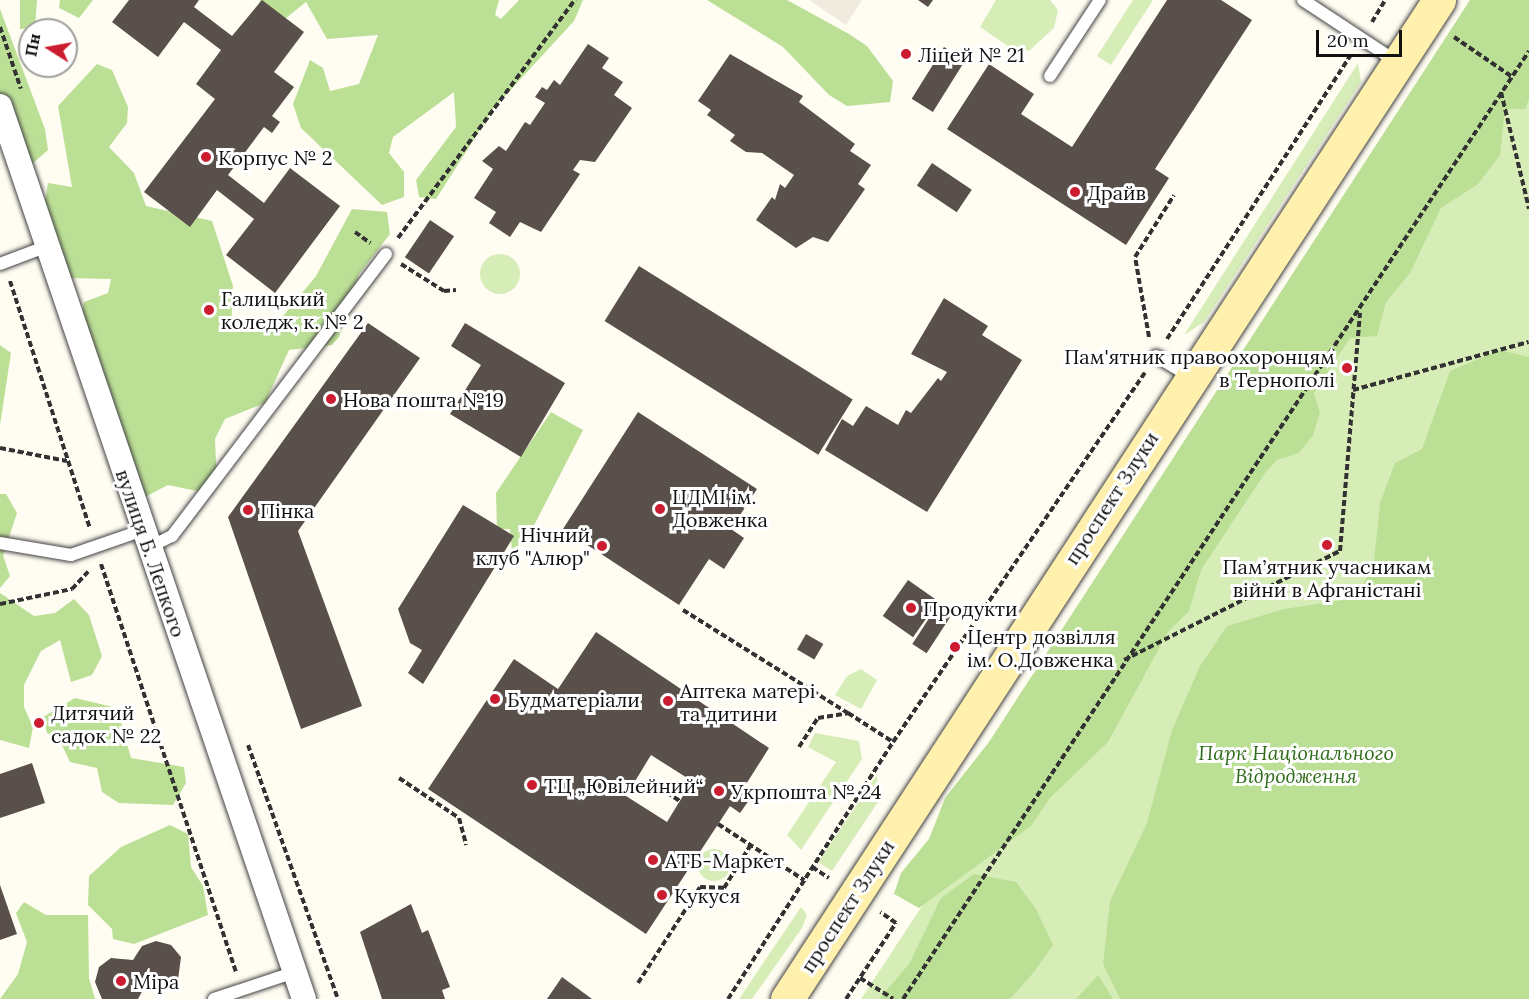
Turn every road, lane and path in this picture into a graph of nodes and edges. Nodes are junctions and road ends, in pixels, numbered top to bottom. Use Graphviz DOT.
graph roads {
  1 [pos="575,0"];
  2 [pos="1100,0"];
  3 [pos="1303,0"];
  4 [pos="1385,0"];
  5 [pos="1439,0"];
  6 [pos="1454,37"];
  7 [pos="1362,39"];
  8 [pos="1529,51"];
  9 [pos="1399,63"];
  10 [pos="1050,76"];
  11 [pos="1511,76"];
  12 [pos="1500,92"];
  13 [pos="0,106"];
  14 [pos="1174,195"];
  15 [pos="1529,209"];
  16 [pos="50,245"];
  17 [pos="386,254"];
  18 [pos="2,263"];
  19 [pos="456,290"];
  20 [pos="1360,310"];
  21 [pos="1529,342"];
  22 [pos="1153,351"];
  23 [pos="1191,377"];
  24 [pos="1353,390"];
  25 [pos="0,448"];
  26 [pos="68,461"];
  27 [pos="146,539"];
  28 [pos="0,543"];
  29 [pos="98,553"];
  30 [pos="0,604"];
  31 [pos="683,610"];
  32 [pos="1123,660"];
  33 [pos="848,713"];
  34 [pos="893,742"];
  35 [pos="799,747"];
  36 [pos="258,773"];
  37 [pos="399,778"];
  38 [pos="659,787"];
  39 [pos="680,801"];
  40 [pos="718,824"];
  41 [pos="466,845"];
  42 [pos="750,846"];
  43 [pos="812,867"];
  44 [pos="831,879"];
  45 [pos="804,880"];
  46 [pos="880,912"];
  47 [pos="295,972"];
  48 [pos="860,978"];
  49 [pos="638,982"];
  50 [pos="241,991"];
  51 [pos="214,999"];
  52 [pos="304,999"];
  53 [pos="338,999"];
  54 [pos="728,999"];
  55 [pos="787,999"];
  56 [pos="846,999"];
  57 [pos="893,999"];
  58 [pos="903,999"];
  1 -- 17 [label="path"];
  2 -- 10 [label="lane"];
  3 -- 7 [label="lane"];
  4 -- 7 [label="path"];
  5 -- 9 [label="main road, проспект Злуки"];
  6 -- 11 [label="path"];
  7 -- 9 [label="lane"];
  7 -- 22 [label="path"];
  8 -- 11 [label="path"];
  9 -- 23 [label="main road, проспект Злуки"];
  11 -- 12 [label="path"];
  12 -- 15 [label="path"];
  12 -- 20 [label="path"];
  13 -- 16 [label="street, вулиця Б. Лепкого"];
  14 -- 22 [label="path"];
  16 -- 18 [label="lane"];
  16 -- 27 [label="street, вулиця Б. Лепкого"];
  17 -- 19 [label="path"];
  17 -- 27 [label="lane"];
  18 -- 26 [label="path"];
  20 -- 24 [label="path"];
  20 -- 32 [label="path"];
  21 -- 24 [label="path"];
  22 -- 23 [label="lane"];
  22 -- 34 [label="path"];
  23 -- 55 [label="main road, проспект Злуки"];
  24 -- 32 [label="path"];
  25 -- 26 [label="path"];
  26 -- 29 [label="path"];
  27 -- 29 [label="lane"];
  27 -- 47 [label="street, вулиця Б. Лепкого"];
  28 -- 29 [label="lane"];
  29 -- 30 [label="path"];
  29 -- 50 [label="path"];
  31 -- 33 [label="path"];
  32 -- 58 [label="path"];
  33 -- 34 [label="path"];
  33 -- 35 [label="path"];
  34 -- 43 [label="path"];
  36 -- 53 [label="path"];
  37 -- 41 [label="path"];
  38 -- 39 [label="path"];
  40 -- 42 [label="path"];
  42 -- 45 [label="path"];
  42 -- 49 [label="path"];
  43 -- 44 [label="path"];
  43 -- 45 [label="path"];
  45 -- 54 [label="path"];
  46 -- 48 [label="path"];
  47 -- 50 [label="lane"];
  47 -- 52 [label="street, вулиця Б. Лепкого"];
  48 -- 56 [label="path"];
  48 -- 57 [label="path"];
  50 -- 51 [label="lane"];
}
